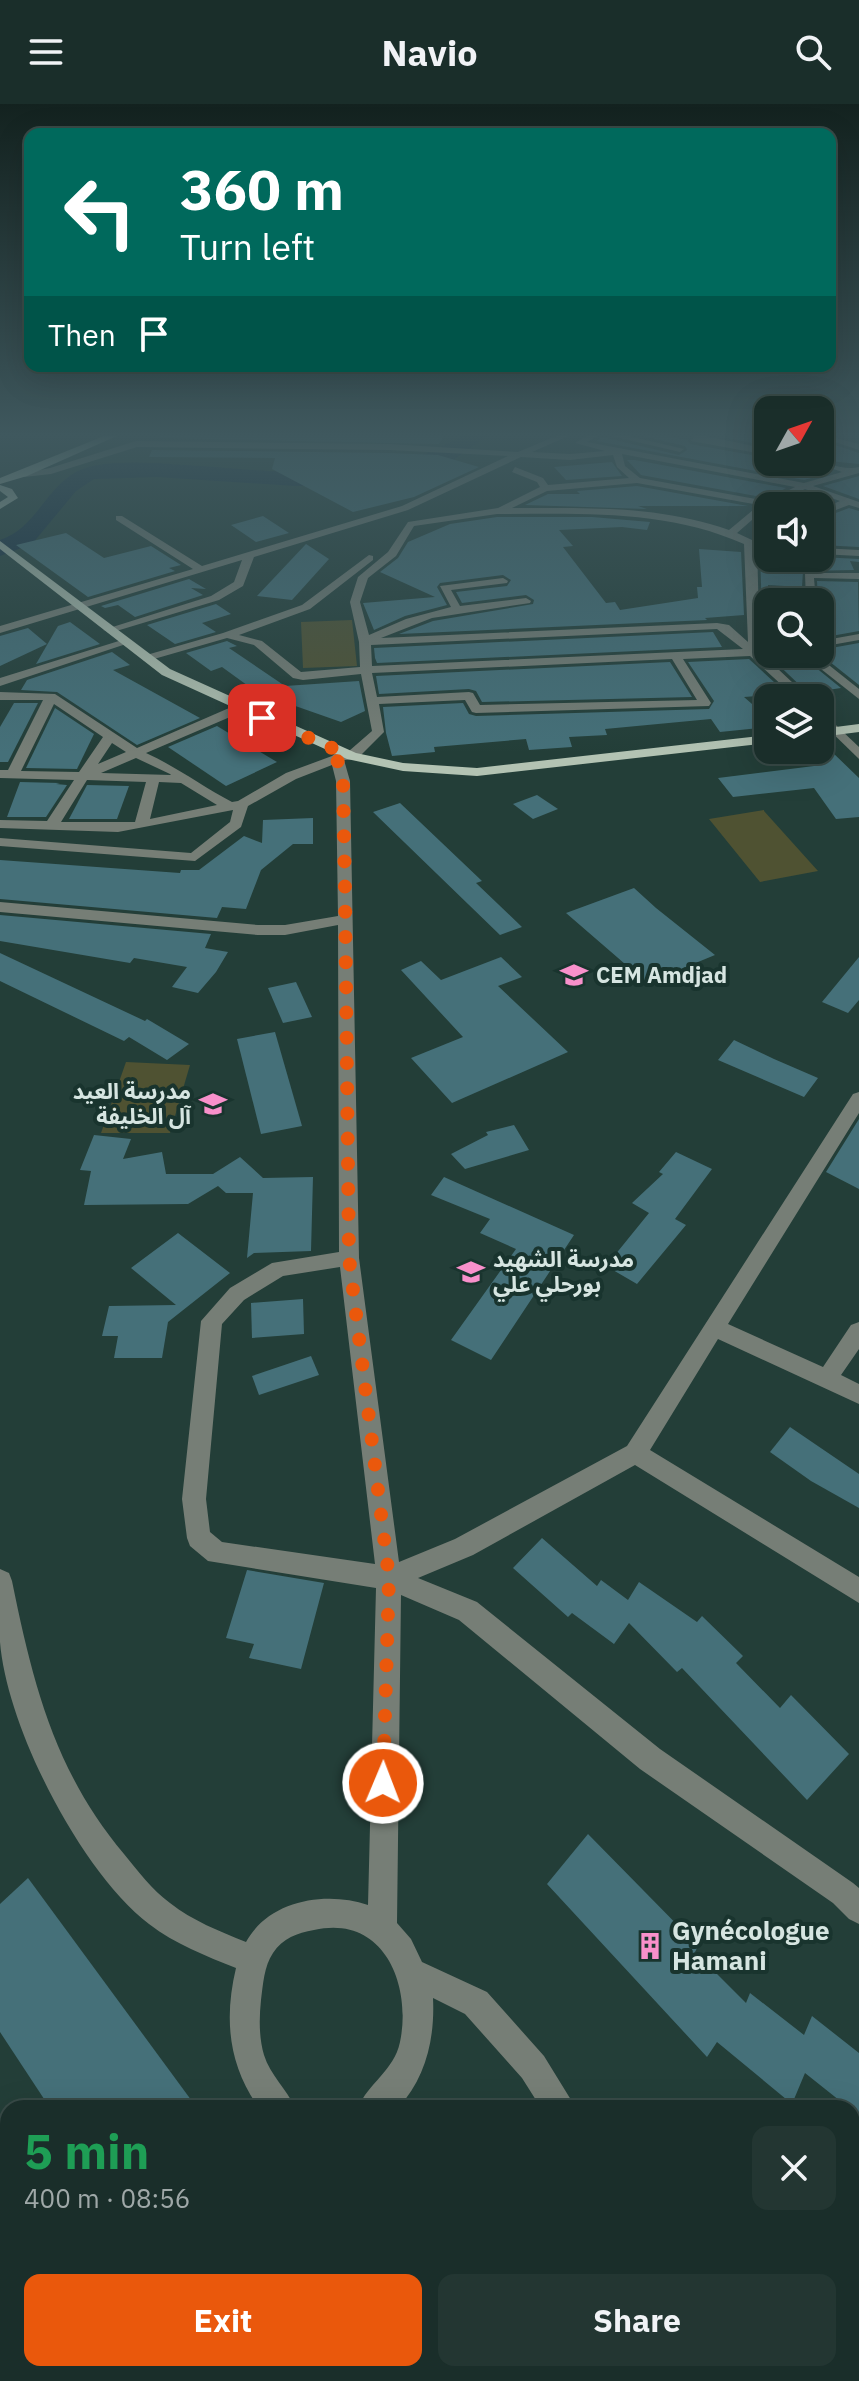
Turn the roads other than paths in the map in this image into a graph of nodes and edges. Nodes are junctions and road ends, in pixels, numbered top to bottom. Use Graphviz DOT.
graph roads {
  1 [pos="155,540"];
  2 [pos="300,540"];
  3 [pos="391,540"];
  4 [pos="401,540"];
  5 [pos="747,540"];
  6 [pos="752,542"];
  7 [pos="0,544"];
  8 [pos="834,552"];
  9 [pos="859,553"];
  10 [pos="249,556"];
  11 [pos="202,570"];
  12 [pos="859,576"];
  13 [pos="503,581"];
  14 [pos="810,588"];
  15 [pos="526,601"];
  16 [pos="77,604"];
  17 [pos="457,609"];
  18 [pos="0,630"];
  19 [pos="109,630"];
  20 [pos="227,635"];
  21 [pos="859,637"];
  22 [pos="834,641"];
  23 [pos="126,642"];
  24 [pos="365,642"];
  25 [pos="754,652"];
  26 [pos="676,657"];
  27 [pos="147,658"];
  28 [pos="771,668"];
  29 [pos="826,668"];
  30 [pos="366,670"];
  31 [pos="0,682"];
  32 [pos="788,684"];
  33 [pos="858,692"];
  34 [pos="0,696"];
  35 [pos="51,697"];
  36 [pos="372,701"];
  37 [pos="240,708"];
  38 [pos="834,727"];
  39 [pos="859,728"];
  40 [pos="834,731"];
  41 [pos="838,731"];
  42 [pos="109,737"];
  43 [pos="754,741"];
  44 [pos="136,753"];
  45 [pos="859,755"];
  46 [pos="344,756"];
  47 [pos="7,774"];
  48 [pos="83,776"];
  49 [pos="153,779"];
  50 [pos="186,779"];
  51 [pos="235,805"];
  52 [pos="0,824"];
  53 [pos="141,825"];
  54 [pos="51,826"];
  55 [pos="0,842"];
  56 [pos="0,907"];
  57 [pos="346,919"];
  58 [pos="859,1098"];
  59 [pos="349,1258"];
  60 [pos="714,1327"];
  61 [pos="859,1331"];
  62 [pos="827,1379"];
  63 [pos="859,1394"];
  64 [pos="635,1453"];
  65 [pos="389,1578"];
  66 [pos="0,1581"];
  67 [pos="859,1591"];
  68 [pos="859,1909"];
  69 [pos="382,1928"];
  70 [pos="251,1959"];
  71 [pos="413,1973"];
  72 [pos="272,2100"];
  73 [pos="384,2100"];
  74 [pos="555,2100"];
  1 -- 11 [label="street"];
  2 -- 10 [label="street"];
  3 -- 20 [label="street"];
  4 -- 24 [label="street"];
  5 -- 6 [label="street"];
  6 -- 25 [label="street"];
  7 -- 16 [label="main road"];
  8 -- 9 [label="street"];
  10 -- 11 [label="street"];
  10 -- 19 [label="street"];
  11 -- 16 [label="street"];
  12 -- 14 [label="street"];
  13 -- 17 [label="street"];
  15 -- 17 [label="street"];
  16 -- 18 [label="street"];
  16 -- 19 [label="main road"];
  17 -- 24 [label="street"];
  19 -- 23 [label="main road"];
  20 -- 27 [label="street"];
  20 -- 30 [label="street"];
  21 -- 22 [label="street"];
  23 -- 27 [label="main road"];
  23 -- 31 [label="street"];
  24 -- 25 [label="street"];
  24 -- 30 [label="street"];
  25 -- 26 [label="street"];
  26 -- 30 [label="street"];
  26 -- 36 [label="street"];
  27 -- 37 [label="main road"];
  28 -- 32 [label="street"];
  29 -- 33 [label="street"];
  30 -- 36 [label="street"];
  34 -- 35 [label="street"];
  35 -- 42 [label="street"];
  35 -- 47 [label="street"];
  36 -- 46 [label="street"];
  37 -- 44 [label="street"];
  37 -- 46 [label="main road"];
  38 -- 41 [label="street"];
  39 -- 41 [label="main road"];
  40 -- 41 [label="main road"];
  41 -- 45 [label="street"];
  42 -- 44 [label="street"];
  42 -- 48 [label="street"];
  43 -- 46 [label="main road"];
  44 -- 48 [label="street"];
  44 -- 50 [label="street"];
  46 -- 51 [label="street"];
  46 -- 57 [label="street"];
  47 -- 48 [label="street"];
  48 -- 49 [label="street"];
  48 -- 54 [label="street"];
  49 -- 50 [label="street"];
  49 -- 53 [label="street"];
  50 -- 51 [label="street"];
  51 -- 53 [label="street"];
  51 -- 55 [label="street"];
  52 -- 54 [label="street"];
  53 -- 54 [label="street"];
  56 -- 57 [label="street"];
  57 -- 59 [label="street"];
  58 -- 60 [label="street"];
  59 -- 65 [label="street"];
  59 -- 65 [label="street"];
  60 -- 62 [label="street"];
  60 -- 64 [label="street"];
  61 -- 62 [label="street"];
  62 -- 63 [label="street"];
  64 -- 65 [label="street"];
  64 -- 67 [label="street"];
  65 -- 68 [label="street"];
  65 -- 69 [label="street"];
  66 -- 70 [label="street"];
  69 -- 70 [label="street"];
  69 -- 71 [label="street"];
  70 -- 72 [label="street"];
  71 -- 73 [label="street"];
  71 -- 74 [label="street"];
}
